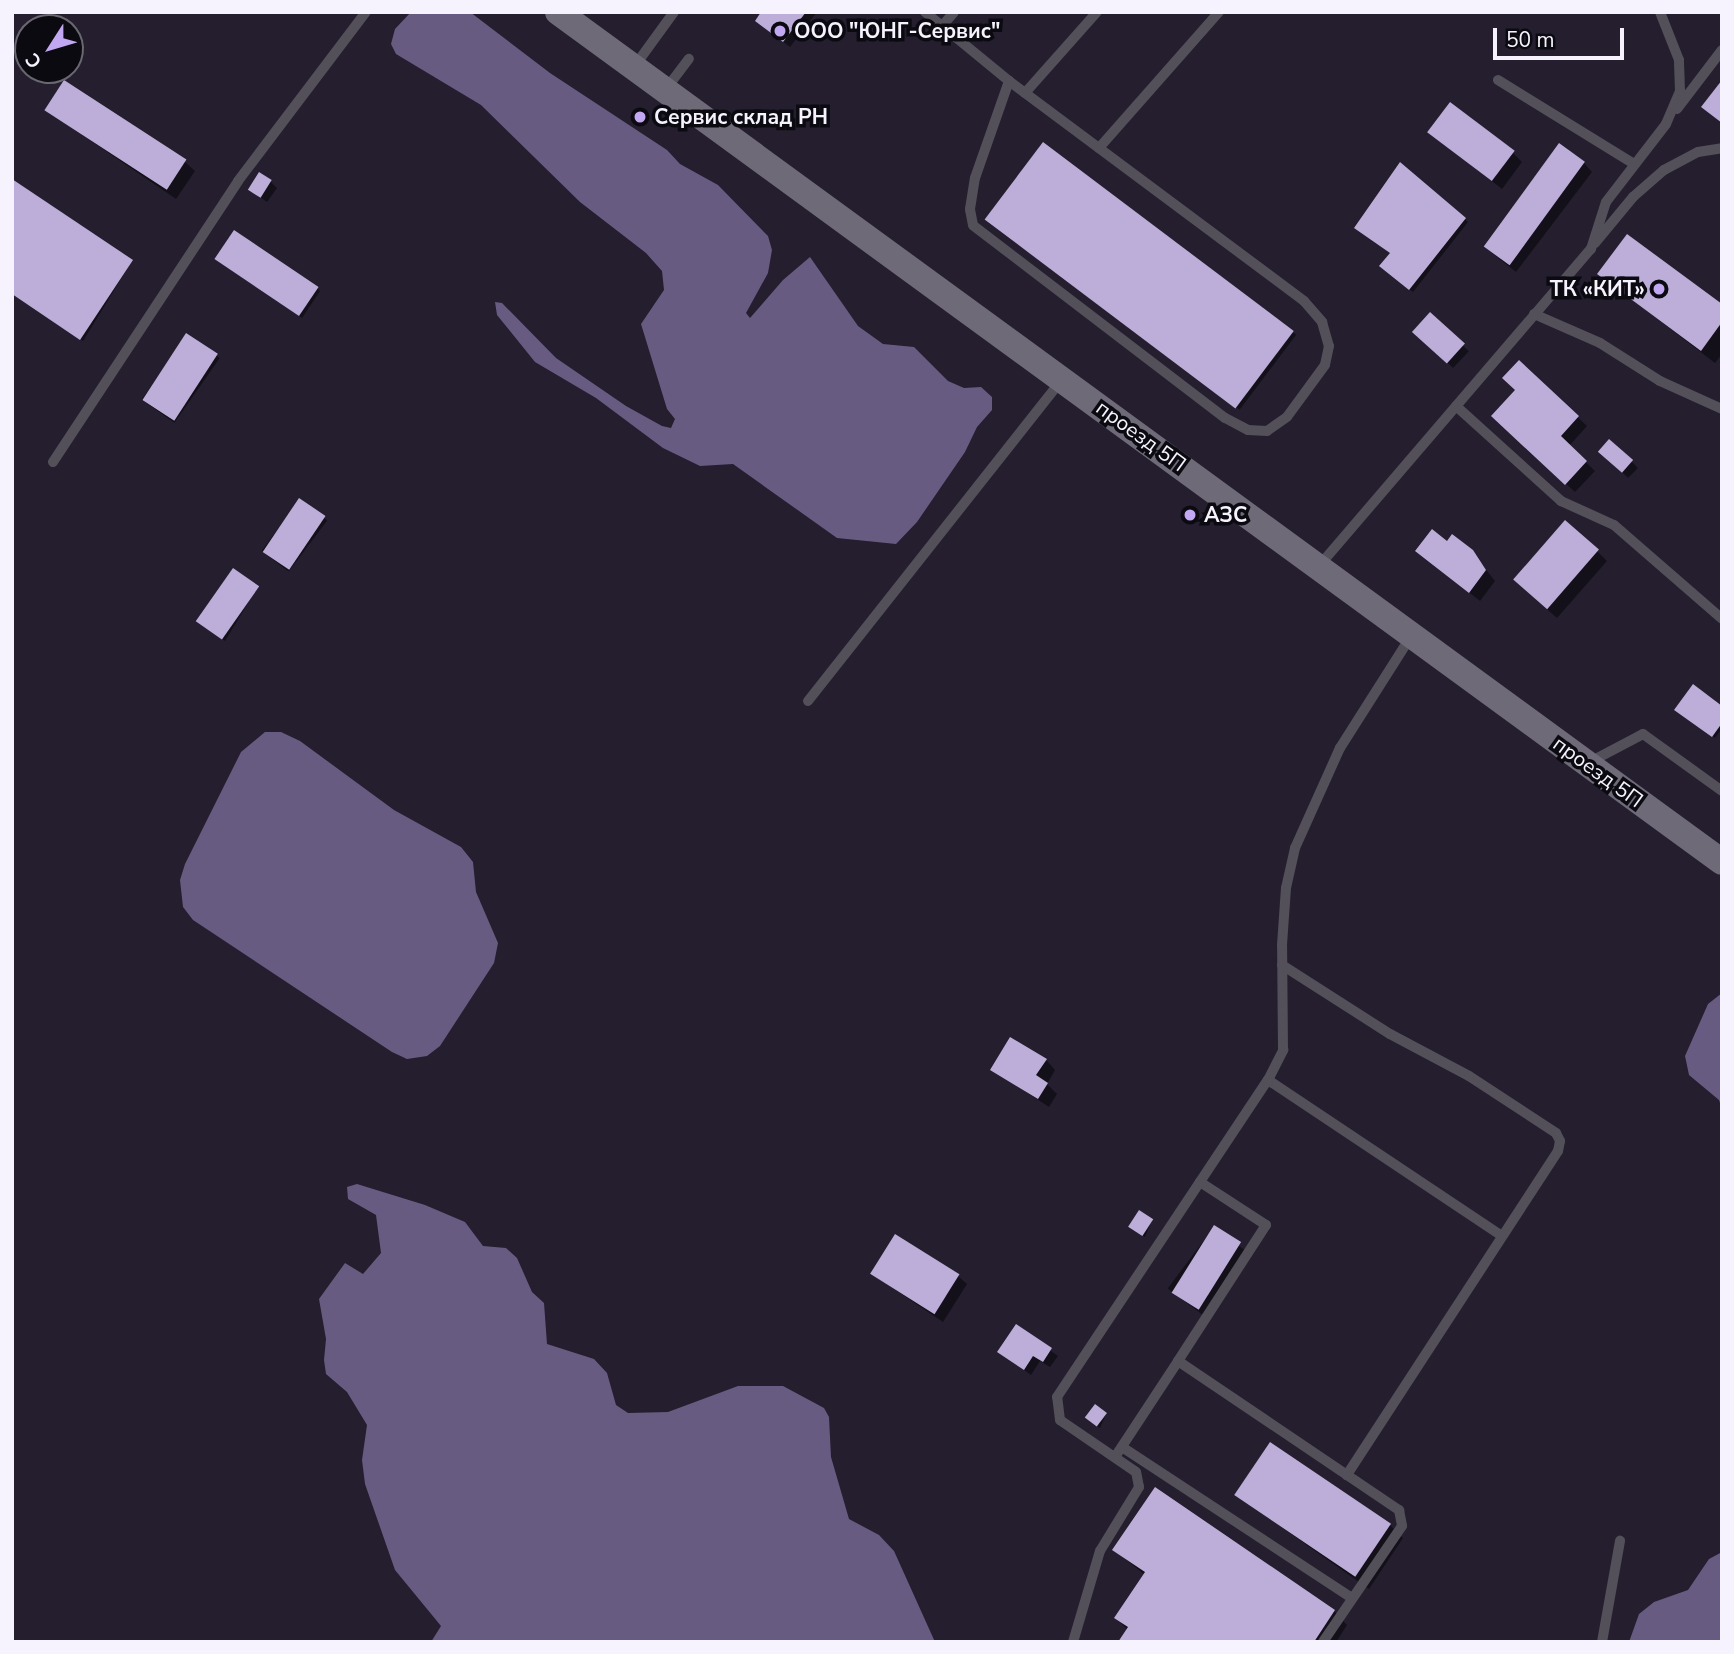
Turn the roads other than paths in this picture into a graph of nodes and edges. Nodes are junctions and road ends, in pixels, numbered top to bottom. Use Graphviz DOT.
graph roads {
  1 [pos="366,12"];
  2 [pos="558,12"];
  3 [pos="674,12"];
  4 [pos="925,12"];
  5 [pos="954,12"];
  6 [pos="1097,12"];
  7 [pos="1219,12"];
  8 [pos="1660,12"];
  9 [pos="942,26"];
  10 [pos="1722,50"];
  11 [pos="689,59"];
  12 [pos="634,67"];
  13 [pos="1498,79"];
  14 [pos="1009,81"];
  15 [pos="665,90"];
  16 [pos="1026,93"];
  17 [pos="1666,124"];
  18 [pos="1099,148"];
  19 [pos="1722,148"];
  20 [pos="1634,164"];
  21 [pos="1591,249"];
  22 [pos="1534,314"];
  23 [pos="1062,379"];
  24 [pos="1456,406"];
  25 [pos="1722,409"];
  26 [pos="52,462"];
  27 [pos="1319,567"];
  28 [pos="1722,619"];
  29 [pos="1412,635"];
  30 [pos="808,701"];
  31 [pos="1586,764"];
  32 [pos="1722,791"];
  33 [pos="1722,863"];
  34 [pos="1282,965"];
  35 [pos="1268,1080"];
  36 [pos="1200,1182"];
  37 [pos="1502,1236"];
  38 [pos="1178,1361"];
  39 [pos="1122,1447"];
  40 [pos="1115,1457"];
  41 [pos="1346,1475"];
  42 [pos="1620,1541"];
  43 [pos="1352,1598"];
  44 [pos="1073,1642"];
  45 [pos="1322,1642"];
  46 [pos="1602,1642"];
  1 -- 26 [label="lane"];
  2 -- 12 [label="street, проезд 5П"];
  3 -- 12 [label="lane"];
  4 -- 9 [label="lane"];
  5 -- 9 [label="lane"];
  6 -- 16 [label="lane"];
  7 -- 18 [label="lane"];
  8 -- 17 [label="lane"];
  9 -- 14 [label="lane"];
  10 -- 17 [label="lane"];
  11 -- 15 [label="lane"];
  12 -- 15 [label="street, проезд 5П"];
  13 -- 20 [label="lane"];
  14 -- 16 [label="lane"];
  14 -- 18 [label="lane"];
  15 -- 23 [label="street, проезд 5П"];
  16 -- 18 [label="lane"];
  17 -- 20 [label="lane"];
  19 -- 21 [label="lane"];
  20 -- 21 [label="lane"];
  21 -- 22 [label="lane"];
  22 -- 24 [label="lane"];
  22 -- 25 [label="lane"];
  23 -- 27 [label="street, проезд 5П"];
  23 -- 30 [label="lane"];
  24 -- 27 [label="lane"];
  24 -- 28 [label="lane"];
  27 -- 29 [label="street, проезд 5П"];
  29 -- 31 [label="street, проезд 5П"];
  29 -- 34 [label="lane"];
  31 -- 32 [label="lane"];
  31 -- 33 [label="street, проезд 5П"];
  34 -- 35 [label="lane"];
  34 -- 37 [label="lane"];
  35 -- 36 [label="lane"];
  35 -- 37 [label="lane"];
  36 -- 38 [label="lane"];
  36 -- 40 [label="lane"];
  37 -- 41 [label="lane"];
  38 -- 39 [label="lane"];
  38 -- 41 [label="lane"];
  39 -- 40 [label="lane"];
  39 -- 43 [label="lane"];
  40 -- 44 [label="lane"];
  41 -- 43 [label="lane"];
  42 -- 46 [label="lane"];
  43 -- 45 [label="lane"];
}
